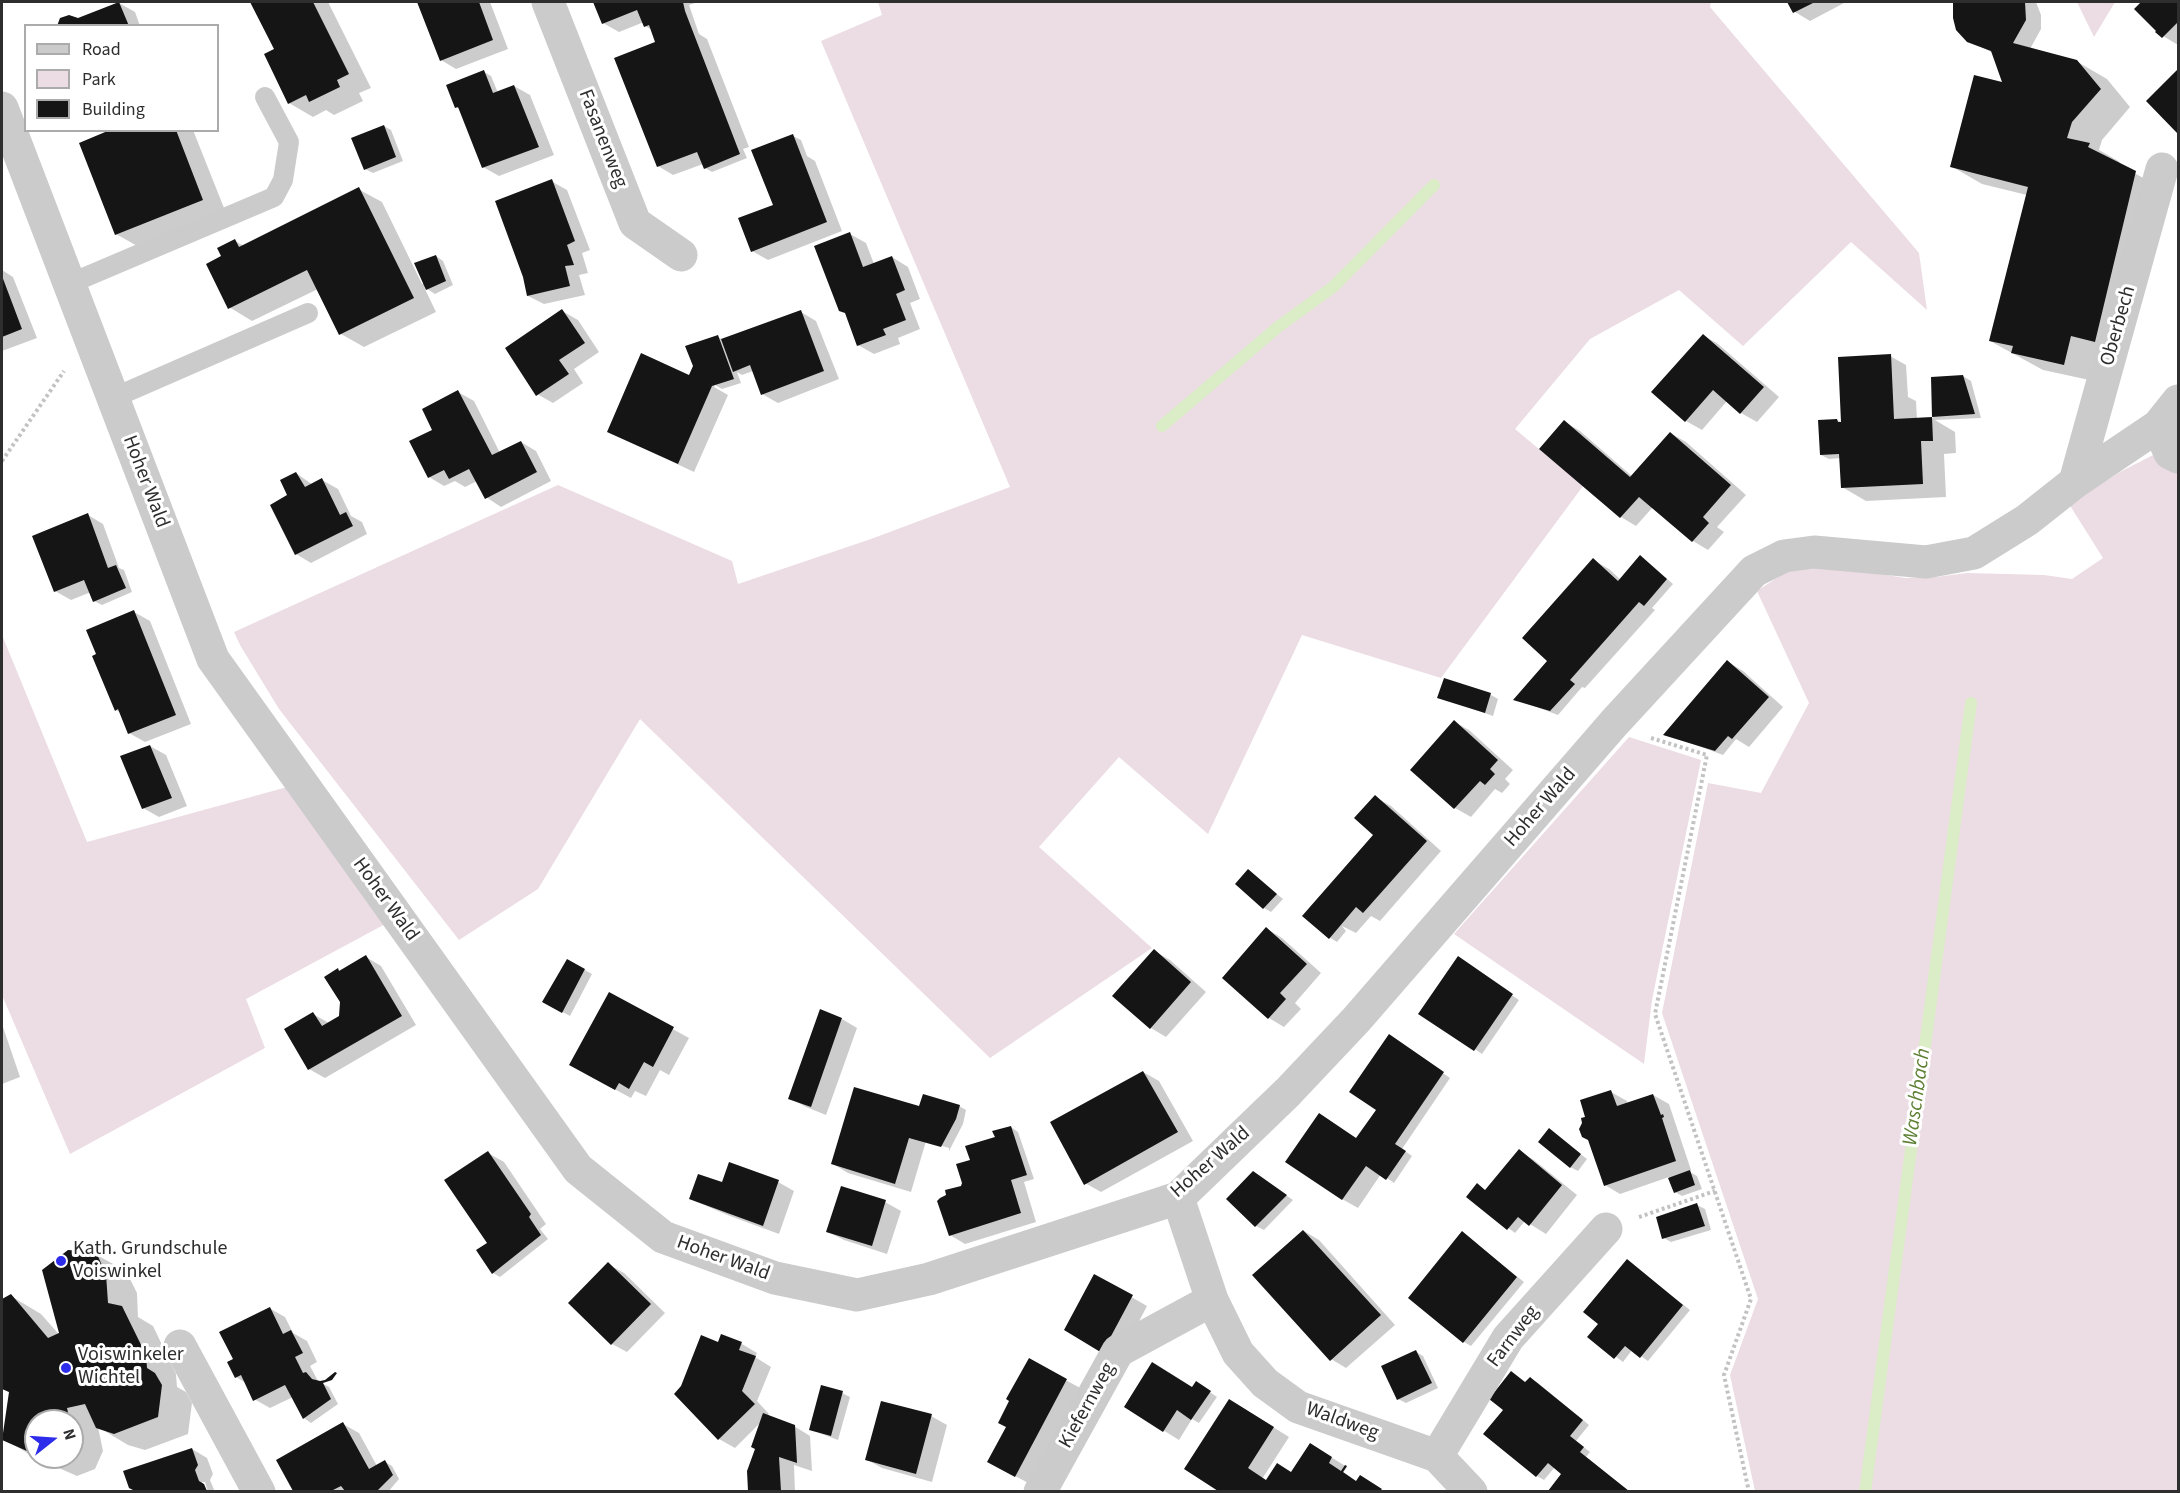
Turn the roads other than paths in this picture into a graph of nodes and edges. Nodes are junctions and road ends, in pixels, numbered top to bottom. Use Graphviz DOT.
graph roads {
  1 [pos="548,2"];
  2 [pos="265,97"];
  3 [pos="2,108"];
  4 [pos="2162,170"];
  5 [pos="681,255"];
  6 [pos="69,284"];
  7 [pos="308,313"];
  8 [pos="112,398"];
  9 [pos="2178,400"];
  10 [pos="2158,426"];
  11 [pos="2178,457"];
  12 [pos="2075,482"];
  13 [pos="1178,1198"];
  14 [pos="1606,1229"];
  15 [pos="1212,1300"];
  16 [pos="180,1346"];
  17 [pos="1437,1456"];
  18 [pos="259,1491"];
  19 [pos="1040,1491"];
  20 [pos="1471,1491"];
  1 -- 5 [label="street, Fasanenweg"];
  2 -- 6 [label="lane"];
  3 -- 6 [label="street, Hoher Wald"];
  4 -- 12 [label="street, Oberbech"];
  6 -- 8 [label="street, Hoher Wald"];
  7 -- 8 [label="lane"];
  8 -- 13 [label="street, Hoher Wald"];
  9 -- 10 [label="street"];
  10 -- 11 [label="street"];
  10 -- 12 [label="street"];
  12 -- 13 [label="street, Hoher Wald"];
  13 -- 15 [label="street, Waldweg"];
  14 -- 17 [label="street, Farnweg"];
  15 -- 17 [label="street, Waldweg"];
  15 -- 19 [label="street, Kiefernweg"];
  16 -- 18 [label="street"];
  17 -- 20 [label="street, Waldweg"];
}
